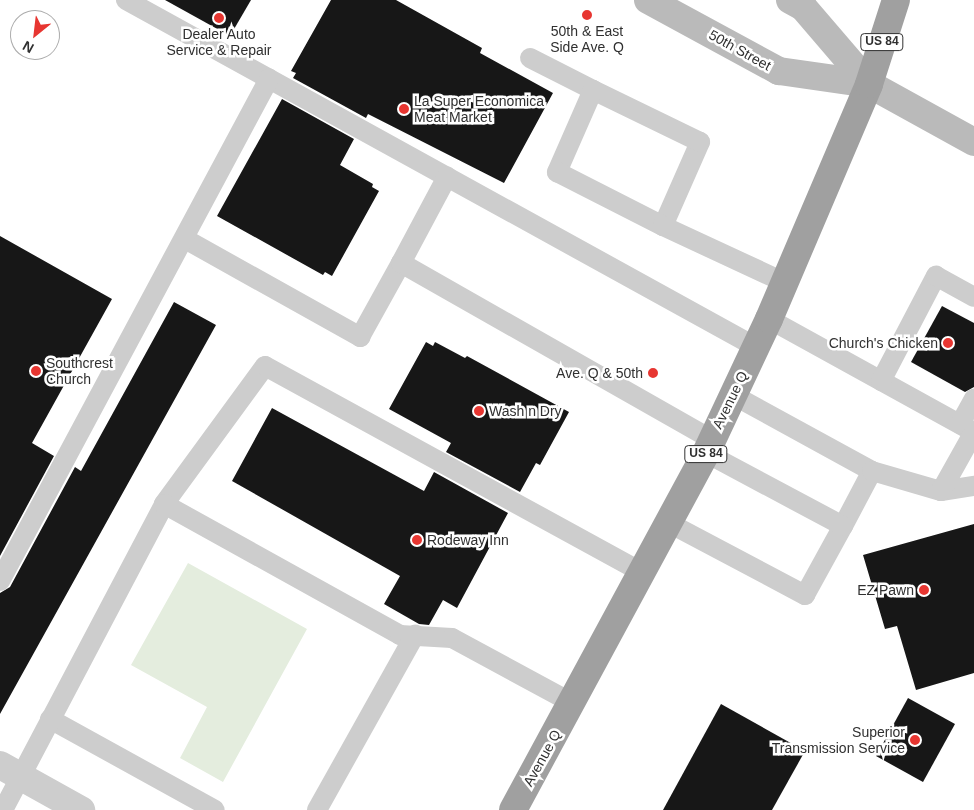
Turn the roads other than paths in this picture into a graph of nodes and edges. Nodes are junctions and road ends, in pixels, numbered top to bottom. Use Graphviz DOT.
graph roads {
  1 [pos="126,0"];
  2 [pos="648,0"];
  3 [pos="790,0"];
  4 [pos="896,0"];
  5 [pos="530,58"];
  6 [pos="269,79"];
  7 [pos="869,84"];
  8 [pos="593,90"];
  9 [pos="974,142"];
  10 [pos="447,177"];
  11 [pos="663,226"];
  12 [pos="185,238"];
  13 [pos="401,262"];
  14 [pos="786,282"];
  15 [pos="974,297"];
  16 [pos="769,319"];
  17 [pos="756,347"];
  18 [pos="881,381"];
  19 [pos="733,395"];
  20 [pos="974,399"];
  21 [pos="969,429"];
  22 [pos="709,446"];
  23 [pos="872,471"];
  24 [pos="974,486"];
  25 [pos="941,491"];
  26 [pos="164,504"];
  27 [pos="669,524"];
  28 [pos="843,526"];
  29 [pos="644,573"];
  30 [pos="0,581"];
  31 [pos="414,635"];
  32 [pos="572,703"];
  33 [pos="50,719"];
  34 [pos="10,771"];
  35 [pos="3,810"];
  36 [pos="80,810"];
  37 [pos="215,810"];
  38 [pos="317,810"];
  39 [pos="513,810"];
  1 -- 6 [label="lane"];
  2 -- 7 [label="main road, 50th Street"];
  3 -- 7 [label="main road, 50th Street"];
  4 -- 7 [label="highway, US 84"];
  5 -- 8 [label="lane"];
  6 -- 10 [label="lane"];
  6 -- 12 [label="lane"];
  7 -- 9 [label="main road, 50th Street"];
  7 -- 14 [label="highway, Avenue Q / US 84"];
  8 -- 11 [label="lane"];
  8 -- 11 [label="lane"];
  10 -- 13 [label="lane"];
  10 -- 17 [label="lane"];
  11 -- 14 [label="lane"];
  12 -- 13 [label="lane"];
  12 -- 30 [label="lane"];
  13 -- 22 [label="lane"];
  14 -- 16 [label="highway, Avenue Q / US 84"];
  15 -- 18 [label="lane"];
  16 -- 17 [label="highway, Avenue Q / US 84"];
  16 -- 18 [label="lane"];
  17 -- 19 [label="highway, Avenue Q / US 84"];
  18 -- 21 [label="lane"];
  19 -- 22 [label="highway, Avenue Q / US 84"];
  19 -- 23 [label="lane"];
  20 -- 21 [label="lane"];
  21 -- 25 [label="lane"];
  22 -- 27 [label="highway, Avenue Q / US 84"];
  22 -- 28 [label="lane"];
  23 -- 25 [label="lane"];
  23 -- 28 [label="lane"];
  24 -- 25 [label="lane"];
  26 -- 29 [label="lane"];
  26 -- 31 [label="lane"];
  26 -- 33 [label="lane"];
  27 -- 28 [label="lane"];
  27 -- 29 [label="highway, Avenue Q / US 84"];
  29 -- 32 [label="highway, Avenue Q / US 84"];
  31 -- 32 [label="lane"];
  31 -- 38 [label="lane"];
  32 -- 39 [label="highway, Avenue Q / US 84"];
  33 -- 34 [label="lane"];
  33 -- 37 [label="lane"];
  34 -- 35 [label="lane"];
  34 -- 36 [label="street"];
}
